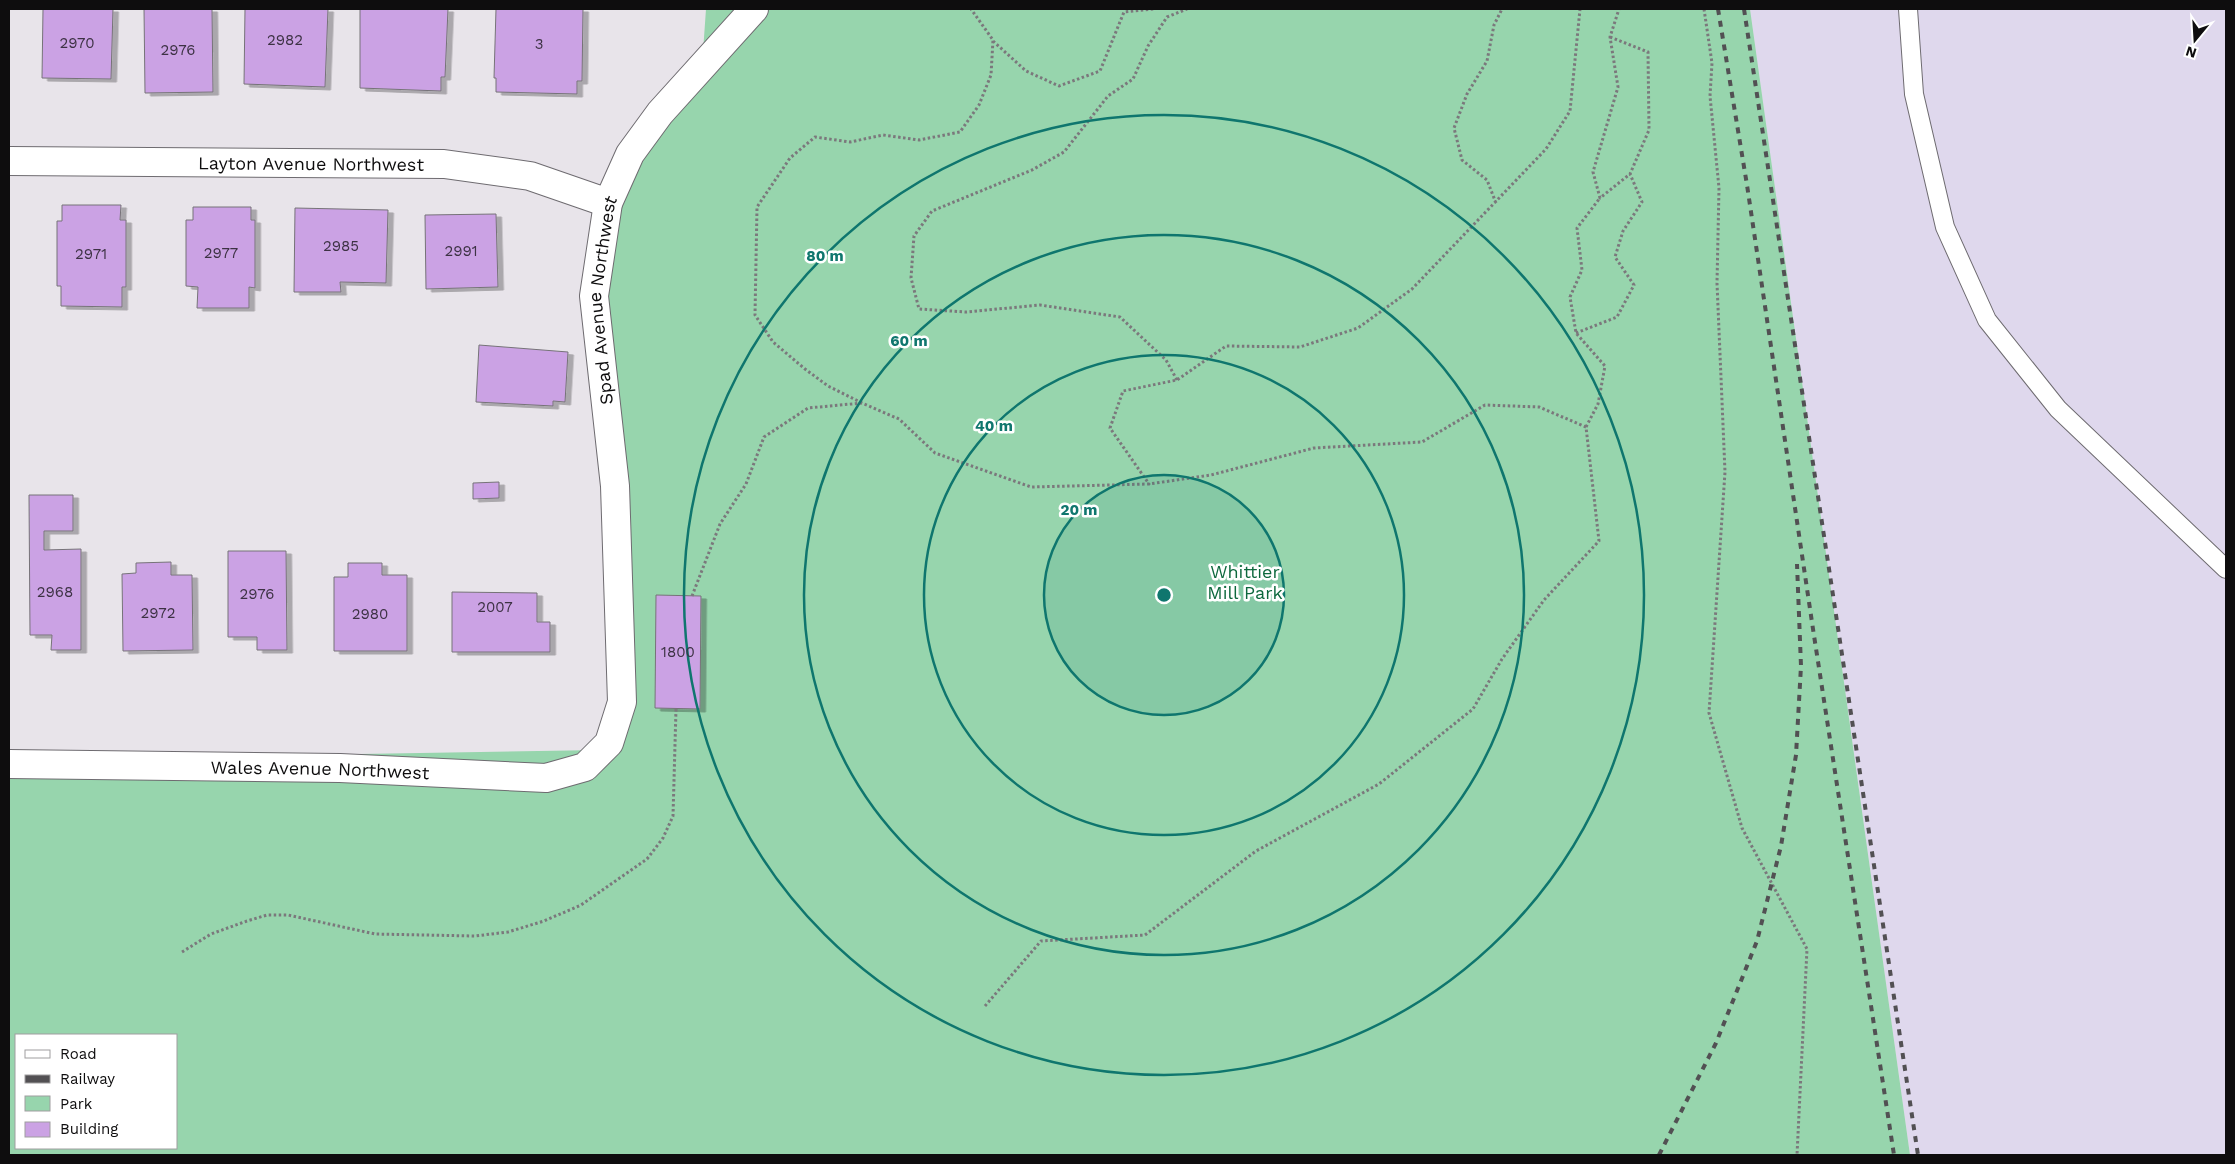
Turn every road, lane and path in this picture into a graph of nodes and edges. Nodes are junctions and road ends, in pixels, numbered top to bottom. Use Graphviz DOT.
graph roads {
  1 [pos="754,9"];
  2 [pos="971,9"];
  3 [pos="1154,9"];
  4 [pos="1187,9"];
  5 [pos="1502,9"];
  6 [pos="1580,9"];
  7 [pos="1619,9"];
  8 [pos="1704,9"];
  9 [pos="1908,9"];
  10 [pos="1610,37"];
  11 [pos="993,40"];
  12 [pos="9,160"];
  13 [pos="1630,174"];
  14 [pos="1600,198"];
  15 [pos="608,203"];
  16 [pos="1496,203"];
  17 [pos="1576,333"];
  18 [pos="1177,380"];
  19 [pos="862,403"];
  20 [pos="1586,427"];
  21 [pos="1149,484"];
  22 [pos="2226,569"];
  23 [pos="692,596"];
  24 [pos="676,708"];
  25 [pos="614,732"];
  26 [pos="9,764"];
  27 [pos="182,952"];
  28 [pos="985,1006"];
  29 [pos="1797,1155"];
  1 -- 15 [label="street, Spad Avenue Northwest"];
  2 -- 11 [label="path"];
  3 -- 11 [label="path"];
  4 -- 18 [label="path"];
  5 -- 16 [label="path"];
  6 -- 16 [label="path"];
  7 -- 10 [label="path"];
  8 -- 29 [label="path"];
  9 -- 22 [label="lane"];
  10 -- 13 [label="path"];
  10 -- 14 [label="path"];
  11 -- 19 [label="path"];
  12 -- 15 [label="street, Layton Avenue Northwest"];
  13 -- 14 [label="path"];
  13 -- 17 [label="path"];
  14 -- 17 [label="path"];
  15 -- 25 [label="street, Spad Avenue Northwest"];
  16 -- 18 [label="path"];
  17 -- 20 [label="path"];
  18 -- 21 [label="path"];
  19 -- 21 [label="path"];
  19 -- 23 [label="path"];
  20 -- 21 [label="path"];
  20 -- 28 [label="path"];
  24 -- 27 [label="path"];
  25 -- 26 [label="street, Wales Avenue Northwest"];
}
